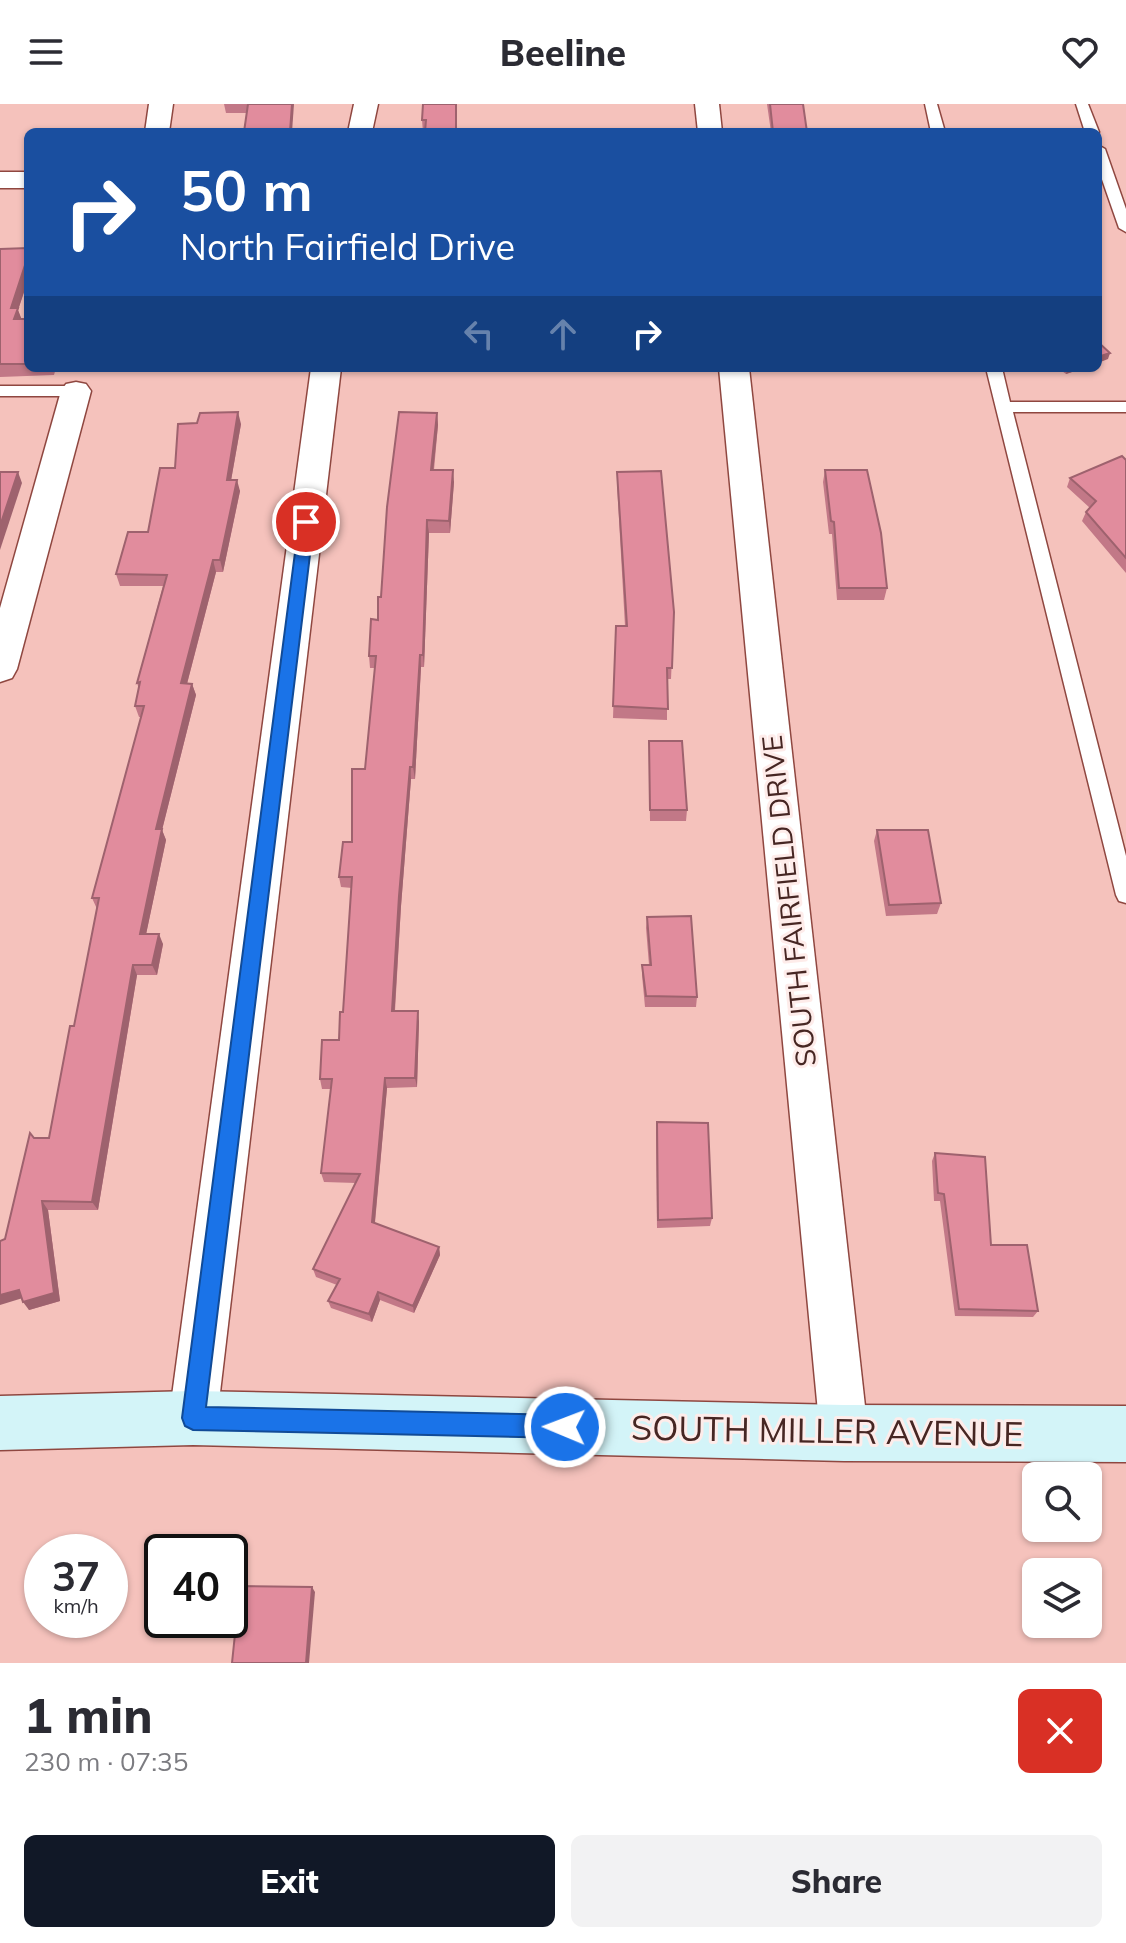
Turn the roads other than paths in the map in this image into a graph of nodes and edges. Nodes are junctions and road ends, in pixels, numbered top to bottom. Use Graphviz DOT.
graph roads {
  1 [pos="161,104"];
  2 [pos="366,104"];
  3 [pos="707,104"];
  4 [pos="931,104"];
  5 [pos="1082,104"];
  6 [pos="158,128"];
  7 [pos="361,128"];
  8 [pos="710,128"];
  9 [pos="937,128"];
  10 [pos="1091,128"];
  11 [pos="1102,160"];
  12 [pos="0,180"];
  13 [pos="24,180"];
  14 [pos="1126,228"];
  15 [pos="325,372"];
  16 [pos="734,372"];
  17 [pos="995,372"];
  18 [pos="0,391"];
  19 [pos="76,391"];
  20 [pos="1003,407"];
  21 [pos="1126,407"];
  22 [pos="0,669"];
  23 [pos="1126,895"];
  24 [pos="193,1418"];
  25 [pos="0,1423"];
  26 [pos="844,1433"];
  27 [pos="1126,1434"];
  1 -- 6 [label="street"];
  2 -- 7 [label="street"];
  3 -- 8 [label="street"];
  4 -- 9 [label="lane"];
  5 -- 10 [label="lane"];
  11 -- 14 [label="lane"];
  12 -- 13 [label="street"];
  15 -- 24 [label="street"];
  16 -- 26 [label="street, SOUTH FAIRFIELD DRIVE"];
  17 -- 20 [label="lane"];
  18 -- 19 [label="lane"];
  19 -- 22 [label="street"];
  20 -- 21 [label="lane"];
  20 -- 23 [label="lane"];
  24 -- 25 [label="street, SOUTH MILLER AVENUE"];
  24 -- 26 [label="street, SOUTH MILLER AVENUE"];
  26 -- 27 [label="street, SOUTH MILLER AVENUE"];
}
